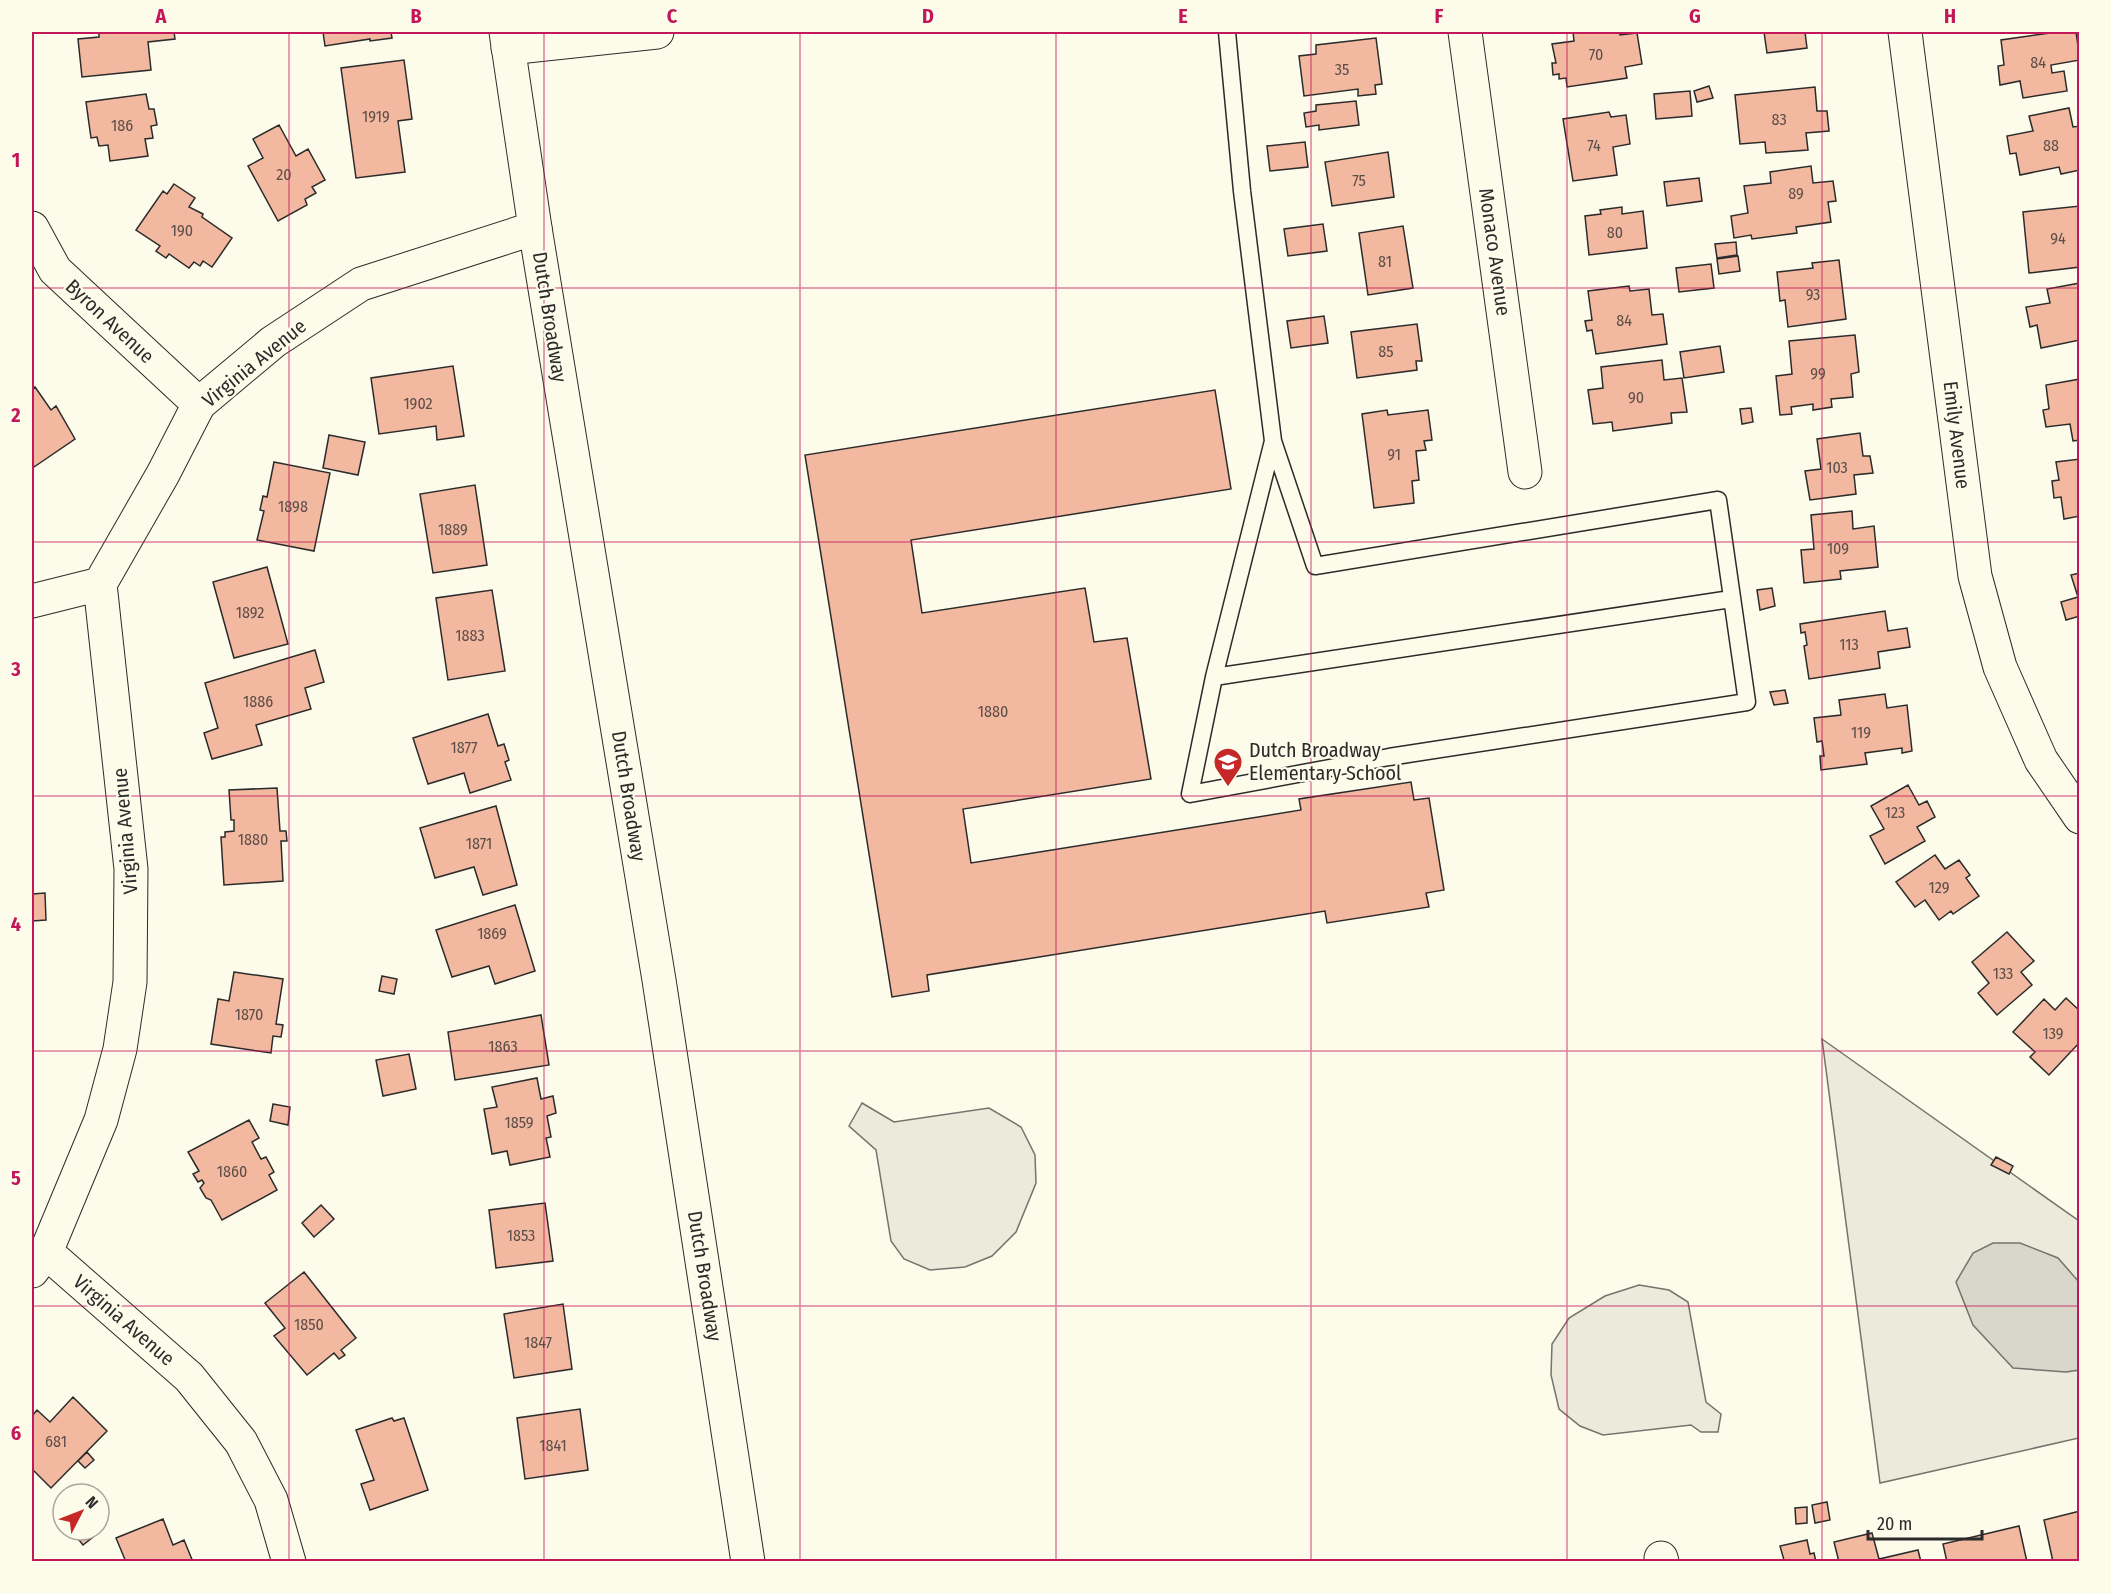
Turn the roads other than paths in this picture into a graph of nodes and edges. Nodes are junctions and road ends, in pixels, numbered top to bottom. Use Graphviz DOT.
graph roads {
  1 [pos="657,32"];
  2 [pos="1227,32"];
  3 [pos="1466,32"];
  4 [pos="1905,32"];
  5 [pos="507,40"];
  6 [pos="32,228"];
  7 [pos="535,228"];
  8 [pos="199,404"];
  9 [pos="1273,441"];
  10 [pos="1524,472"];
  11 [pos="100,584"];
  12 [pos="1731,598"];
  13 [pos="32,601"];
  14 [pos="1214,677"];
  15 [pos="2079,817"];
  16 [pos="39,1262"];
  17 [pos="289,1562"];
  18 [pos="748,1562"];
  1 -- 5 [label="street"];
  2 -- 9 [label="lane"];
  3 -- 10 [label="street, Monaco Avenue"];
  4 -- 15 [label="street, Emily Avenue"];
  5 -- 7 [label="street, Dutch Broadway"];
  6 -- 8 [label="street, Byron Avenue"];
  7 -- 8 [label="street, Virginia Avenue"];
  7 -- 18 [label="street, Dutch Broadway"];
  8 -- 11 [label="street, Virginia Avenue"];
  9 -- 12 [label="lane"];
  9 -- 14 [label="lane"];
  11 -- 13 [label="street"];
  11 -- 16 [label="street, Virginia Avenue"];
  12 -- 14 [label="lane"];
  12 -- 14 [label="lane"];
  16 -- 17 [label="street, Virginia Avenue"];
}
